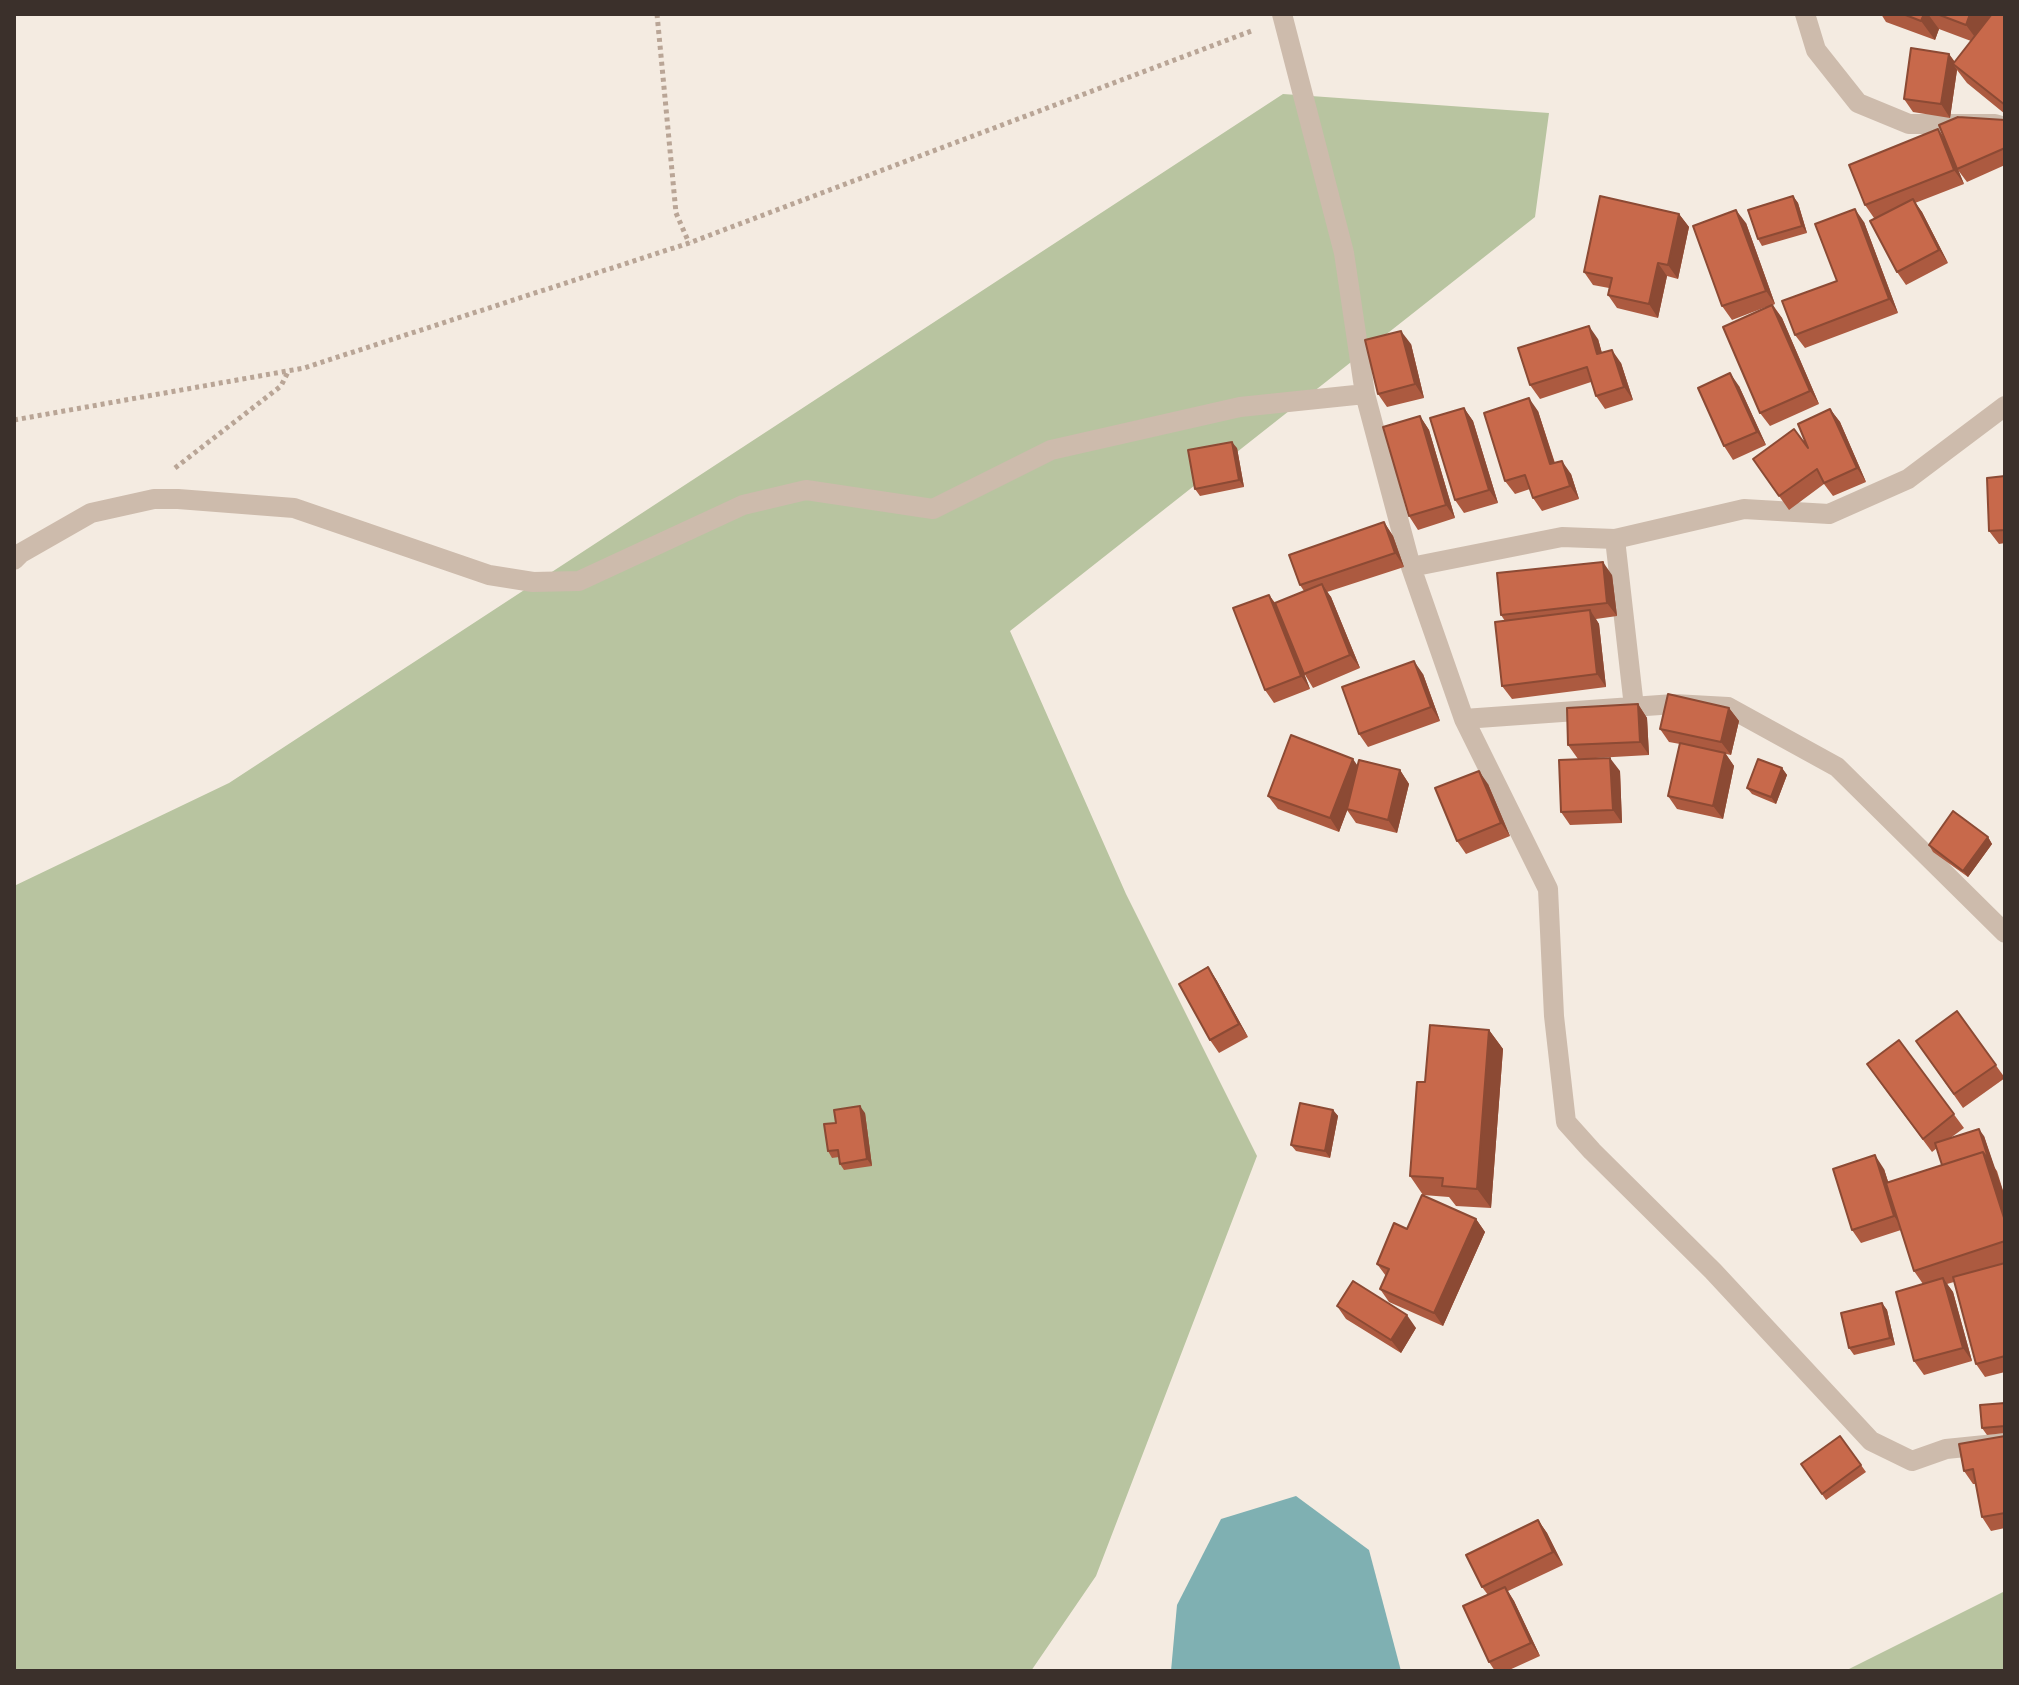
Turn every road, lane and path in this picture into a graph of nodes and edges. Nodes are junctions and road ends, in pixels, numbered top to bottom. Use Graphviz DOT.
graph roads {
  1 [pos="657,14"];
  2 [pos="1805,14"];
  3 [pos="1283,17"];
  4 [pos="2005,127"];
  5 [pos="689,243"];
  6 [pos="288,371"];
  7 [pos="1365,394"];
  8 [pos="2005,406"];
  9 [pos="14,420"];
  10 [pos="154,499"];
  11 [pos="1615,539"];
  12 [pos="14,560"];
  13 [pos="1411,567"];
  14 [pos="1634,707"];
  15 [pos="1464,719"];
  16 [pos="2005,933"];
  17 [pos="2005,1443"];
  1 -- 5 [label="path"];
  2 -- 4 [label="street"];
  3 -- 5 [label="path"];
  3 -- 7 [label="street"];
  5 -- 6 [label="path"];
  6 -- 9 [label="path"];
  6 -- 10 [label="path"];
  7 -- 10 [label="street"];
  7 -- 13 [label="street"];
  8 -- 11 [label="street"];
  10 -- 12 [label="street"];
  11 -- 13 [label="street"];
  11 -- 14 [label="street"];
  13 -- 15 [label="street"];
  14 -- 15 [label="street"];
  14 -- 16 [label="street"];
  15 -- 17 [label="street"];
}
